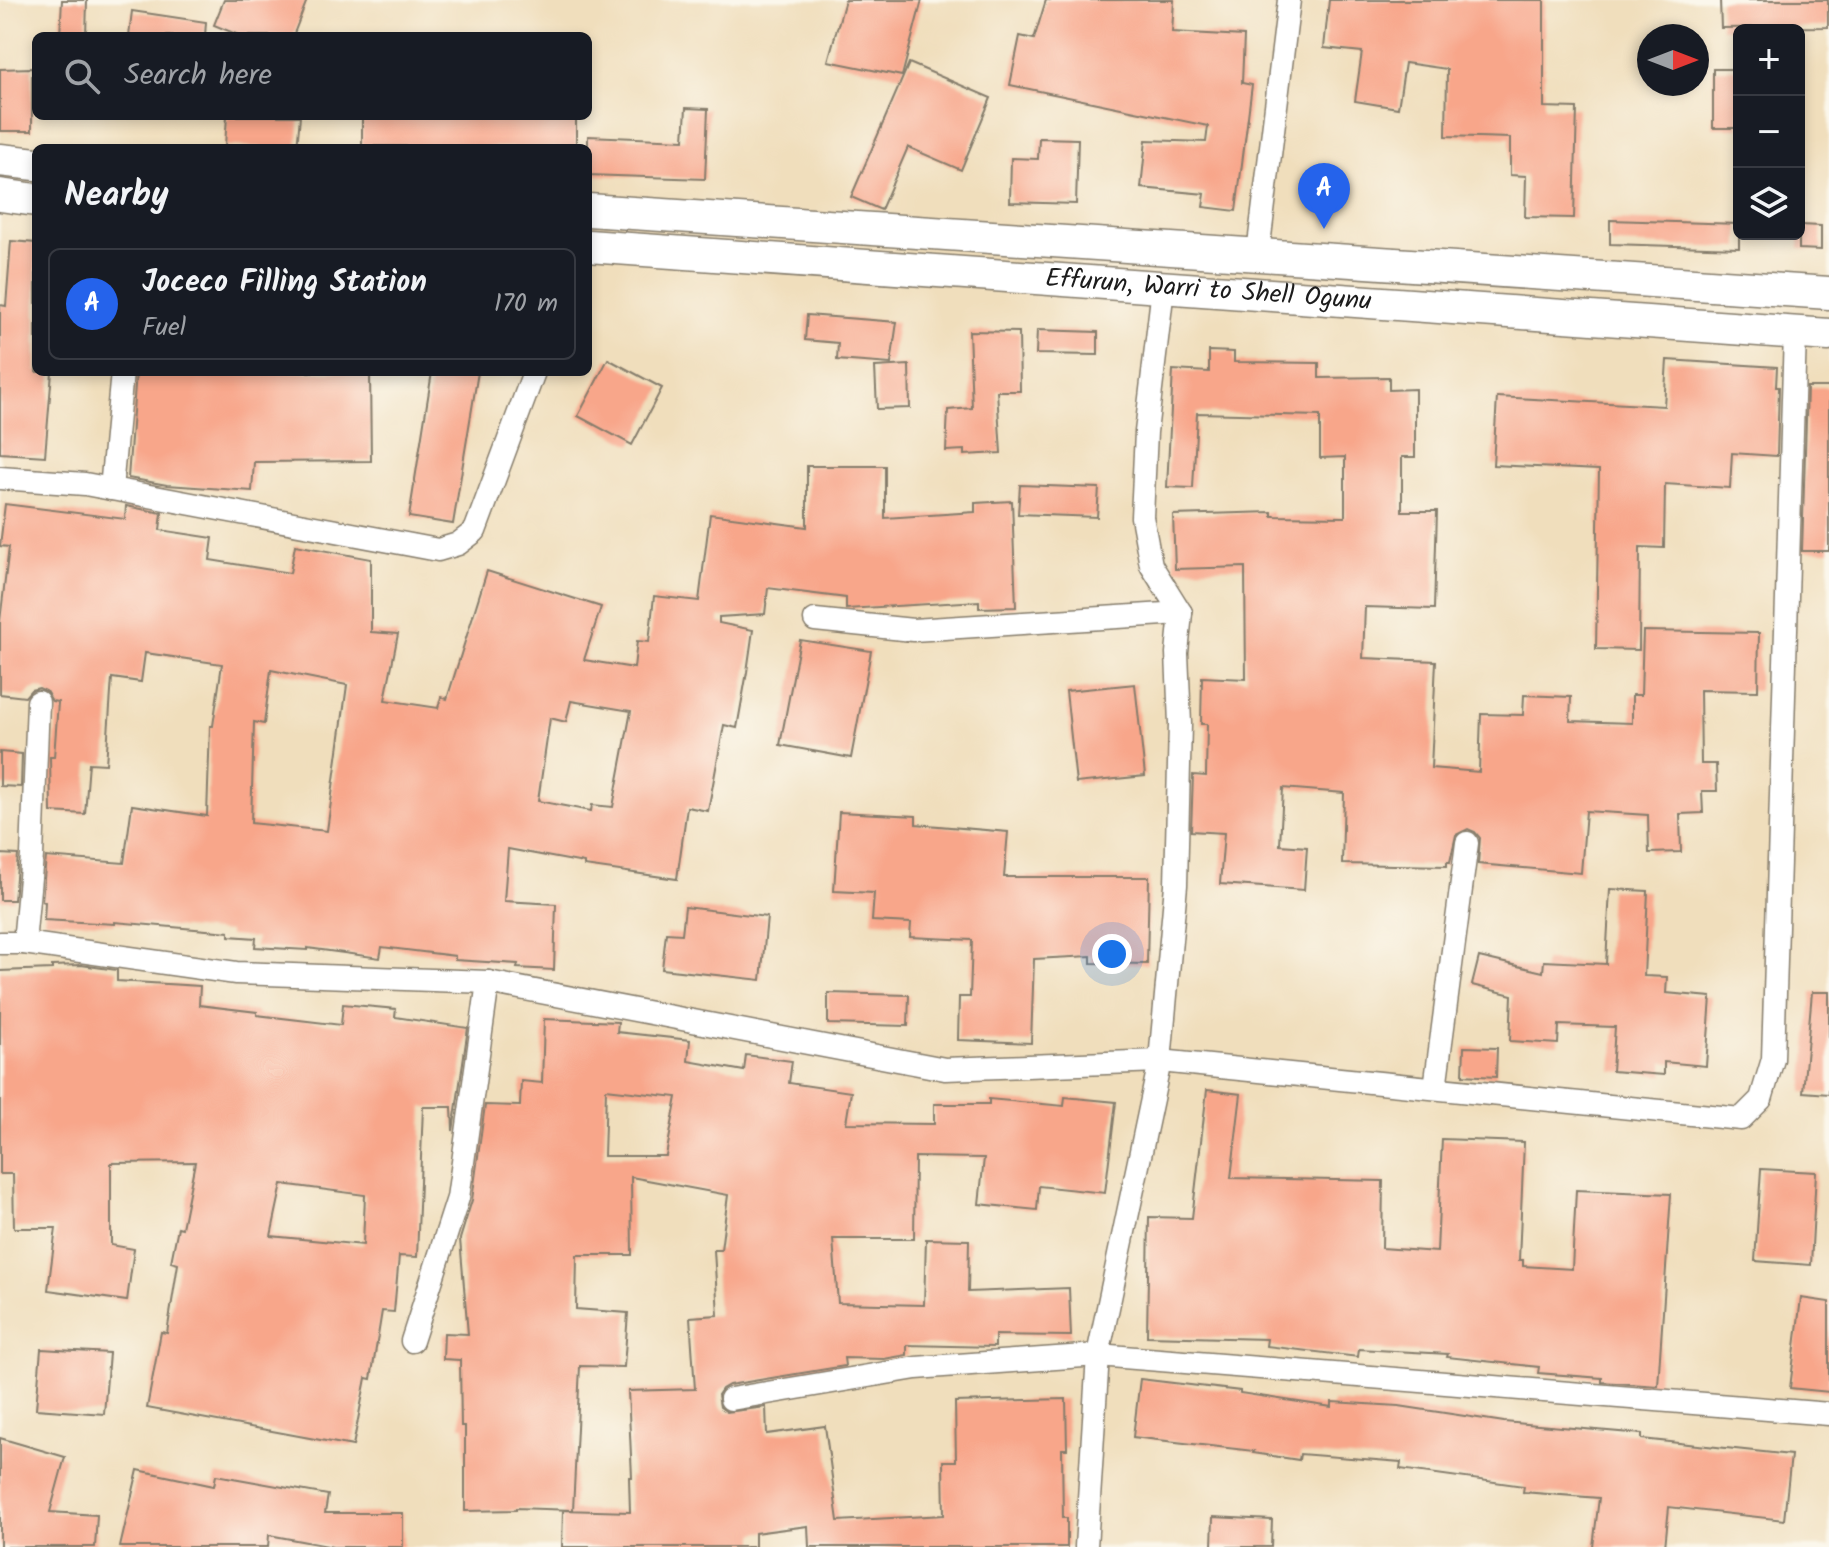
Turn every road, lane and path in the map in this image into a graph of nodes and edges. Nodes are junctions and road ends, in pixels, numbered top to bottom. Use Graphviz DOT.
graph roads {
  1 [pos="1289,0"];
  2 [pos="0,160"];
  3 [pos="32,164"];
  4 [pos="0,195"];
  5 [pos="32,199"];
  6 [pos="592,210"];
  7 [pos="592,246"];
  8 [pos="1258,253"];
  9 [pos="1163,288"];
  10 [pos="1829,293"];
  11 [pos="1795,333"];
  12 [pos="1829,335"];
  13 [pos="122,376"];
  14 [pos="533,376"];
  15 [pos="0,478"];
  16 [pos="111,489"];
  17 [pos="1181,613"];
  18 [pos="815,620"];
  19 [pos="38,702"];
  20 [pos="1467,843"];
  21 [pos="0,943"];
  22 [pos="24,943"];
  23 [pos="488,982"];
  24 [pos="1160,1061"];
  25 [pos="1435,1088"];
  26 [pos="412,1341"];
  27 [pos="1098,1355"];
  28 [pos="731,1399"];
  29 [pos="1829,1414"];
  30 [pos="1086,1547"];
  1 -- 8 [label="street"];
  2 -- 3 [label="street"];
  4 -- 5 [label="street"];
  6 -- 8 [label="street, Effurun, Warri to Shell Ogunu"];
  7 -- 9 [label="street, Effurun, Warri to Shell Ogunu"];
  8 -- 10 [label="street, Effurun, Warri to Shell Ogunu"];
  9 -- 11 [label="street, Effurun, Warri to Shell Ogunu"];
  9 -- 17 [label="street"];
  11 -- 12 [label="street, Effurun, Warri to Shell Ogunu"];
  11 -- 25 [label="street"];
  13 -- 16 [label="street"];
  14 -- 16 [label="street"];
  15 -- 16 [label="street"];
  17 -- 18 [label="street"];
  17 -- 24 [label="street"];
  19 -- 22 [label="street"];
  20 -- 25 [label="street"];
  21 -- 22 [label="street"];
  22 -- 23 [label="street"];
  23 -- 24 [label="street"];
  23 -- 26 [label="street"];
  24 -- 25 [label="street"];
  24 -- 27 [label="street"];
  27 -- 28 [label="street"];
  27 -- 29 [label="street"];
  27 -- 30 [label="street"];
}
